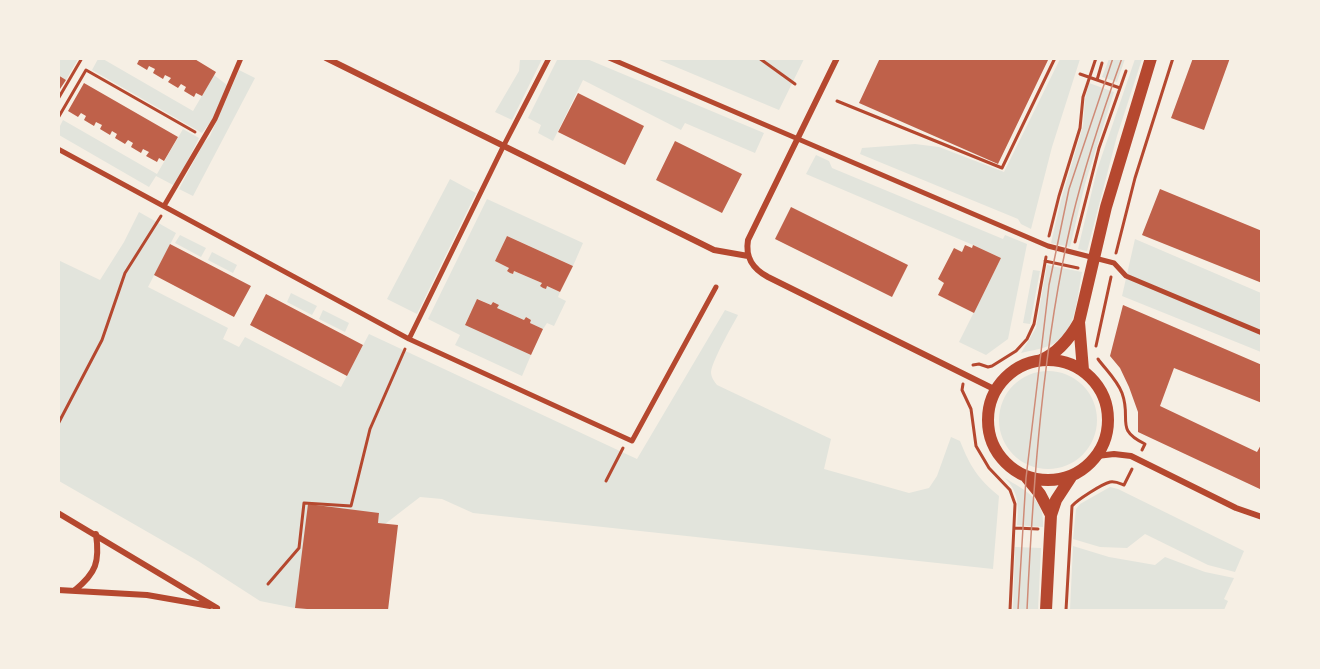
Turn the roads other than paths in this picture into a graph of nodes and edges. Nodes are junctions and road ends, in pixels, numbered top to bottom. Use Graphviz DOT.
graph roads {
  1 [pos="241,58"];
  2 [pos="326,58"];
  3 [pos="549,58"];
  4 [pos="609,58"];
  5 [pos="837,58"];
  6 [pos="1151,58"];
  7 [pos="797,140"];
  8 [pos="503,147"];
  9 [pos="58,149"];
  10 [pos="164,206"];
  11 [pos="748,256"];
  12 [pos="1093,259"];
  13 [pos="716,287"];
  14 [pos="1079,322"];
  15 [pos="1262,333"];
  16 [pos="409,339"];
  17 [pos="1040,360"];
  18 [pos="1083,370"];
  19 [pos="996,390"];
  20 [pos="1097,456"];
  21 [pos="1023,476"];
  22 [pos="1071,477"];
  23 [pos="58,513"];
  24 [pos="1051,515"];
  25 [pos="1262,517"];
  26 [pos="96,534"];
  27 [pos="58,590"];
  28 [pos="75,590"];
  29 [pos="219,609"];
  30 [pos="1046,610"];
  1 -- 10 [label="street"];
  2 -- 8 [label="street"];
  3 -- 8 [label="street"];
  4 -- 7 [label="street"];
  5 -- 7 [label="street"];
  6 -- 12 [label="main road"];
  7 -- 11 [label="street"];
  7 -- 12 [label="street"];
  8 -- 11 [label="street"];
  8 -- 16 [label="street"];
  9 -- 10 [label="street"];
  10 -- 16 [label="street"];
  11 -- 19 [label="street"];
  12 -- 14 [label="main road"];
  12 -- 15 [label="street"];
  13 -- 16 [label="street"];
  14 -- 17 [label="main road"];
  14 -- 18 [label="main road"];
  17 -- 18 [label="main road"];
  17 -- 19 [label="main road"];
  18 -- 20 [label="main road"];
  19 -- 21 [label="main road"];
  20 -- 22 [label="main road"];
  20 -- 25 [label="street"];
  21 -- 22 [label="main road"];
  21 -- 24 [label="main road"];
  22 -- 24 [label="main road"];
  23 -- 26 [label="street"];
  24 -- 30 [label="main road"];
  26 -- 28 [label="street"];
  26 -- 29 [label="street"];
  27 -- 28 [label="street"];
  28 -- 29 [label="street"];
}
